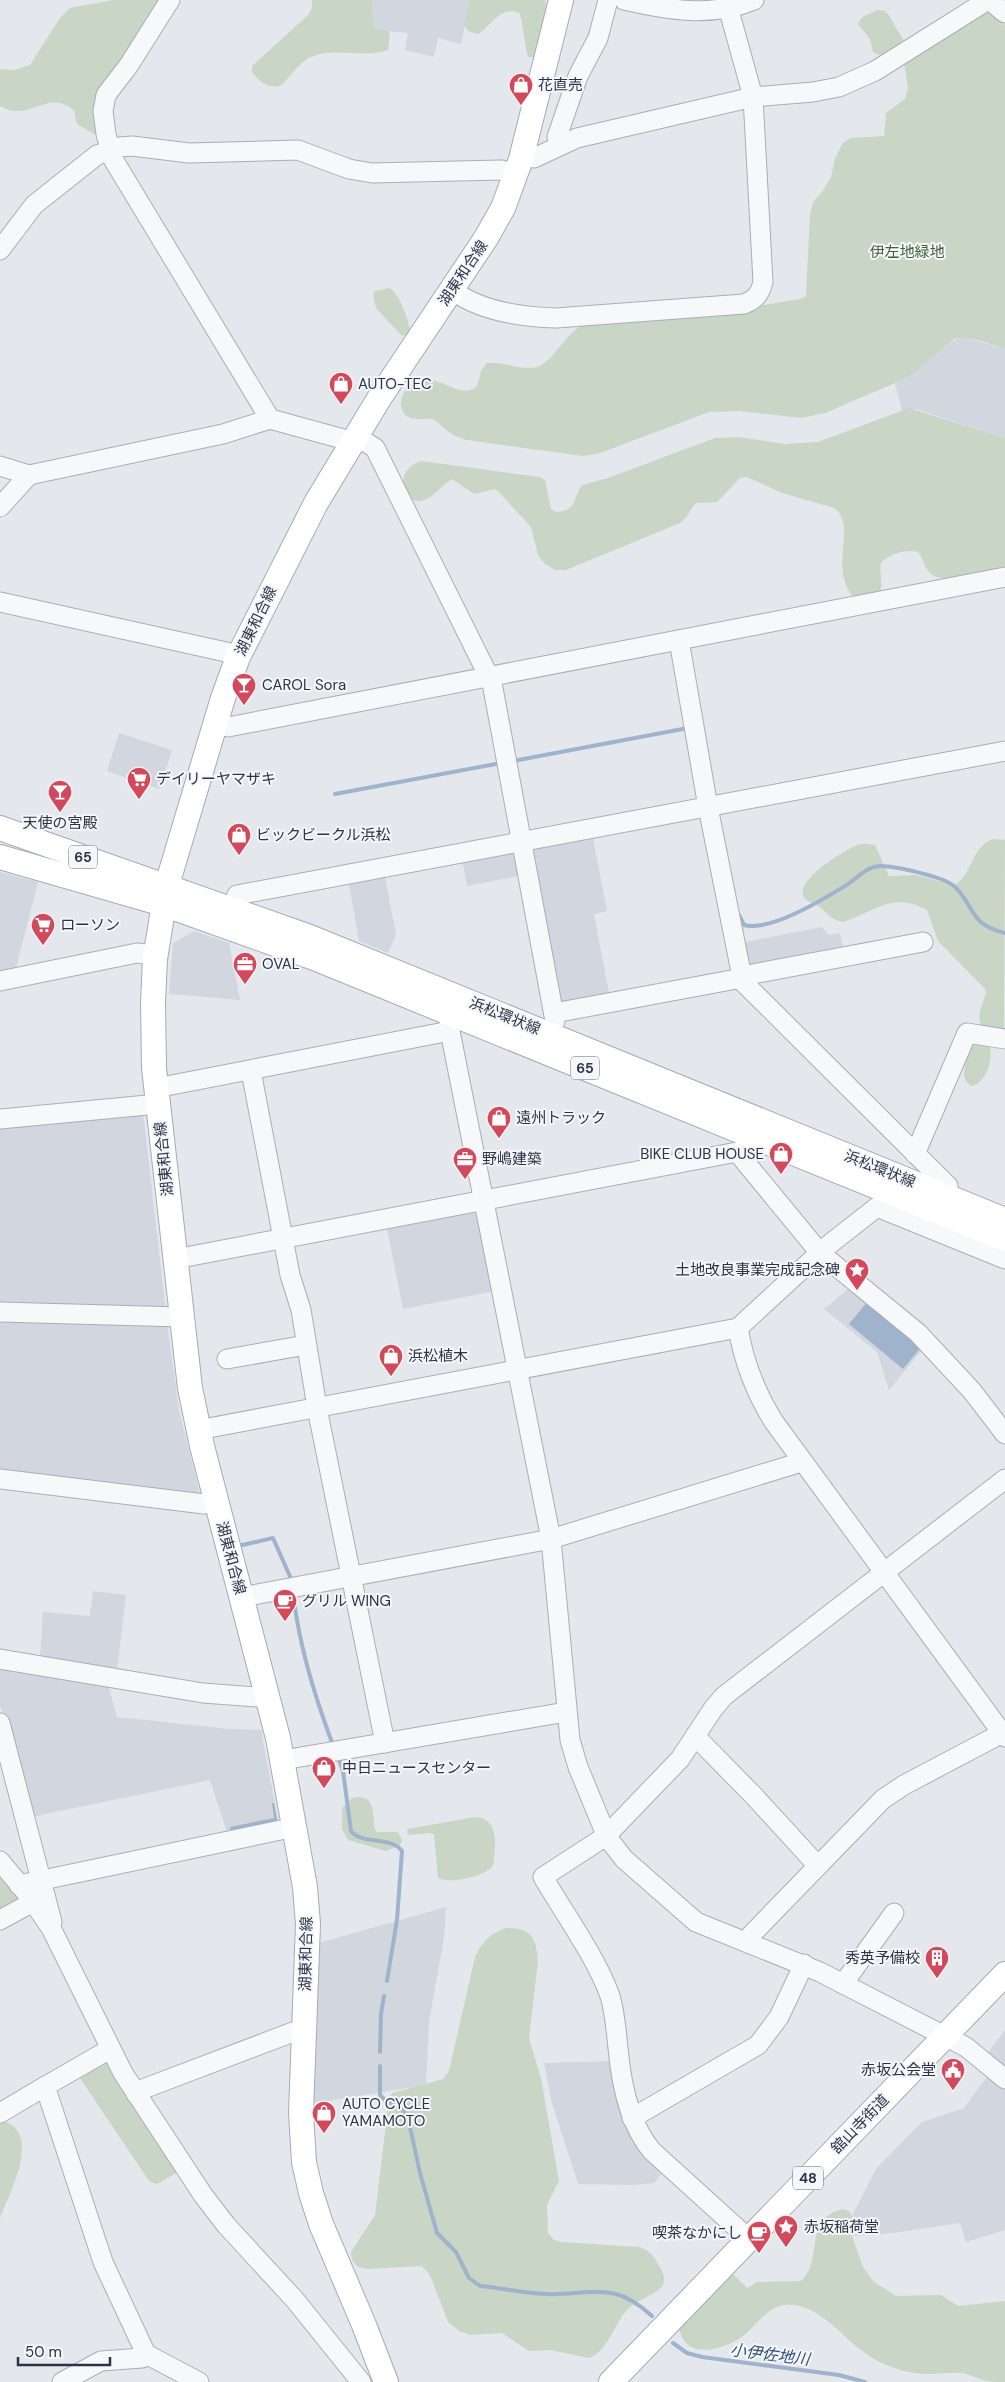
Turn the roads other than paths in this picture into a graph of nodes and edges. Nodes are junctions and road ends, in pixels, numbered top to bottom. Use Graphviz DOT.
graph roads {
  1 [pos="170,0"];
  2 [pos="561,0"];
  3 [pos="608,0"];
  4 [pos="624,0"];
  5 [pos="984,0"];
  6 [pos="989,0"];
  7 [pos="739,3"];
  8 [pos="1005,13"];
  9 [pos="753,97"];
  10 [pos="560,144"];
  11 [pos="111,149"];
  12 [pos="519,164"];
  13 [pos="0,250"];
  14 [pos="452,290"];
  15 [pos="270,419"];
  16 [pos="354,440"];
  17 [pos="0,466"];
  18 [pos="29,476"];
  19 [pos="0,506"];
  20 [pos="1005,578"];
  21 [pos="0,602"];
  22 [pos="679,640"];
  23 [pos="238,657"];
  24 [pos="489,677"];
  25 [pos="215,723"];
  26 [pos="1005,751"];
  27 [pos="708,807"];
  28 [pos="0,828"];
  29 [pos="522,841"];
  30 [pos="0,856"];
  31 [pos="165,895"];
  32 [pos="232,909"];
  33 [pos="923,942"];
  34 [pos="156,955"];
  35 [pos="742,977"];
  36 [pos="0,981"];
  37 [pos="451,1023"];
  38 [pos="552,1024"];
  39 [pos="1005,1039"];
  40 [pos="251,1071"];
  41 [pos="157,1096"];
  42 [pos="0,1120"];
  43 [pos="915,1154"];
  44 [pos="484,1200"];
  45 [pos="937,1212"];
  46 [pos="1005,1220"];
  47 [pos="283,1239"];
  48 [pos="1005,1239"];
  49 [pos="820,1253"];
  50 [pos="175,1259"];
  51 [pos="1005,1259"];
  52 [pos="0,1312"];
  53 [pos="181,1317"];
  54 [pos="738,1328"];
  55 [pos="306,1344"];
  56 [pos="227,1359"];
  57 [pos="518,1370"];
  58 [pos="317,1407"];
  59 [pos="198,1430"];
  60 [pos="1005,1434"];
  61 [pos="801,1459"];
  62 [pos="0,1479"];
  63 [pos="1005,1479"];
  64 [pos="216,1501"];
  65 [pos="551,1539"];
  66 [pos="884,1573"];
  67 [pos="351,1576"];
  68 [pos="242,1597"];
  69 [pos="0,1659"];
  70 [pos="267,1694"];
  71 [pos="566,1712"];
  72 [pos="0,1723"];
  73 [pos="1003,1734"];
  74 [pos="695,1736"];
  75 [pos="385,1743"];
  76 [pos="283,1760"];
  77 [pos="295,1827"];
  78 [pos="606,1836"];
  79 [pos="0,1861"];
  80 [pos="818,1866"];
  81 [pos="41,1880"];
  82 [pos="19,1885"];
  83 [pos="33,1902"];
  84 [pos="894,1913"];
  85 [pos="0,1920"];
  86 [pos="57,1940"];
  87 [pos="748,1944"];
  88 [pos="804,1964"];
  89 [pos="1005,1974"];
  90 [pos="843,1984"];
  91 [pos="304,2032"];
  92 [pos="945,2036"];
  93 [pos="110,2049"];
  94 [pos="1005,2079"];
  95 [pos="44,2087"];
  96 [pos="136,2094"];
  97 [pos="0,2112"];
  98 [pos="632,2118"];
  99 [pos="749,2239"];
  100 [pos="146,2354"];
  101 [pos="62,2382"];
  102 [pos="198,2382"];
  103 [pos="361,2382"];
  104 [pos="386,2382"];
  105 [pos="611,2382"];
  1 -- 11 [label="street"];
  2 -- 12 [label="main road, 湖東和合線"];
  3 -- 10 [label="street"];
  4 -- 7 [label="street"];
  5 -- 9 [label="street"];
  6 -- 8 [label="street"];
  7 -- 9 [label="street"];
  9 -- 10 [label="street"];
  9 -- 14 [label="street"];
  10 -- 12 [label="street"];
  11 -- 12 [label="street"];
  11 -- 13 [label="street"];
  11 -- 15 [label="street"];
  12 -- 14 [label="main road, 湖東和合線"];
  14 -- 16 [label="main road, 湖東和合線"];
  15 -- 16 [label="street"];
  15 -- 18 [label="street"];
  16 -- 23 [label="main road, 湖東和合線"];
  16 -- 24 [label="street"];
  17 -- 18 [label="street"];
  18 -- 19 [label="street"];
  20 -- 22 [label="street"];
  21 -- 23 [label="street"];
  22 -- 24 [label="street"];
  22 -- 27 [label="street"];
  23 -- 25 [label="main road, 湖東和合線"];
  24 -- 25 [label="street"];
  24 -- 29 [label="street"];
  25 -- 31 [label="main road, 湖東和合線"];
  26 -- 27 [label="street"];
  27 -- 29 [label="street"];
  27 -- 35 [label="street"];
  28 -- 31 [label="main road, 浜松環状線 / 65"];
  29 -- 32 [label="street"];
  29 -- 38 [label="street"];
  30 -- 31 [label="main road, 浜松環状線 / 65"];
  31 -- 32 [label="main road, 浜松環状線 / 65"];
  31 -- 34 [label="main road, 湖東和合線"];
  31 -- 37 [label="main road, 浜松環状線 / 65"];
  32 -- 38 [label="main road, 浜松環状線 / 65"];
  33 -- 35 [label="street"];
  34 -- 36 [label="street"];
  34 -- 41 [label="main road, 湖東和合線"];
  35 -- 38 [label="street"];
  35 -- 43 [label="street"];
  37 -- 40 [label="street"];
  37 -- 44 [label="street"];
  37 -- 45 [label="main road, 浜松環状線 / 65"];
  38 -- 45 [label="main road, 浜松環状線 / 65"];
  39 -- 43 [label="street"];
  40 -- 41 [label="street"];
  40 -- 47 [label="street"];
  41 -- 42 [label="street"];
  41 -- 50 [label="main road, 湖東和合線"];
  43 -- 45 [label="street"];
  44 -- 47 [label="street"];
  44 -- 49 [label="street"];
  44 -- 57 [label="street"];
  45 -- 46 [label="main road, 浜松環状線 / 65"];
  45 -- 48 [label="main road, 浜松環状線 / 65"];
  45 -- 49 [label="street"];
  45 -- 51 [label="street"];
  47 -- 50 [label="street"];
  47 -- 55 [label="street"];
  49 -- 54 [label="street"];
  49 -- 60 [label="street"];
  50 -- 53 [label="main road, 湖東和合線"];
  52 -- 53 [label="street"];
  53 -- 59 [label="main road, 湖東和合線"];
  54 -- 57 [label="street"];
  54 -- 61 [label="street"];
  55 -- 56 [label="street"];
  55 -- 58 [label="street"];
  57 -- 58 [label="street"];
  57 -- 65 [label="street"];
  58 -- 59 [label="street"];
  58 -- 67 [label="street"];
  59 -- 64 [label="main road, 湖東和合線"];
  61 -- 65 [label="street"];
  61 -- 66 [label="street"];
  62 -- 64 [label="street"];
  63 -- 66 [label="street"];
  64 -- 68 [label="main road, 湖東和合線"];
  65 -- 67 [label="street"];
  65 -- 71 [label="street"];
  66 -- 73 [label="street"];
  66 -- 74 [label="street"];
  67 -- 68 [label="street"];
  67 -- 75 [label="street"];
  68 -- 70 [label="main road, 湖東和合線"];
  69 -- 70 [label="street"];
  70 -- 76 [label="main road, 湖東和合線"];
  71 -- 75 [label="street"];
  71 -- 78 [label="street"];
  72 -- 81 [label="street"];
  73 -- 80 [label="street"];
  74 -- 78 [label="street"];
  74 -- 80 [label="street"];
  75 -- 76 [label="street"];
  76 -- 77 [label="main road, 湖東和合線"];
  77 -- 81 [label="street"];
  77 -- 91 [label="main road, 湖東和合線"];
  78 -- 87 [label="street"];
  78 -- 98 [label="street"];
  79 -- 82 [label="street"];
  80 -- 87 [label="street"];
  81 -- 82 [label="street"];
  81 -- 86 [label="street"];
  82 -- 83 [label="street"];
  83 -- 85 [label="street"];
  83 -- 86 [label="street"];
  84 -- 90 [label="street"];
  86 -- 93 [label="street"];
  87 -- 88 [label="street"];
  88 -- 90 [label="street"];
  88 -- 98 [label="street"];
  89 -- 92 [label="main road, 舘山寺街道 / 48"];
  90 -- 92 [label="street"];
  91 -- 96 [label="street"];
  91 -- 104 [label="main road, 湖東和合線"];
  92 -- 94 [label="street"];
  92 -- 99 [label="main road, 舘山寺街道 / 48"];
  93 -- 95 [label="street"];
  93 -- 96 [label="street"];
  95 -- 97 [label="street"];
  95 -- 100 [label="street"];
  96 -- 103 [label="street"];
  98 -- 99 [label="street"];
  99 -- 105 [label="main road, 舘山寺街道 / 48"];
  100 -- 101 [label="street"];
  100 -- 102 [label="street"];
}
